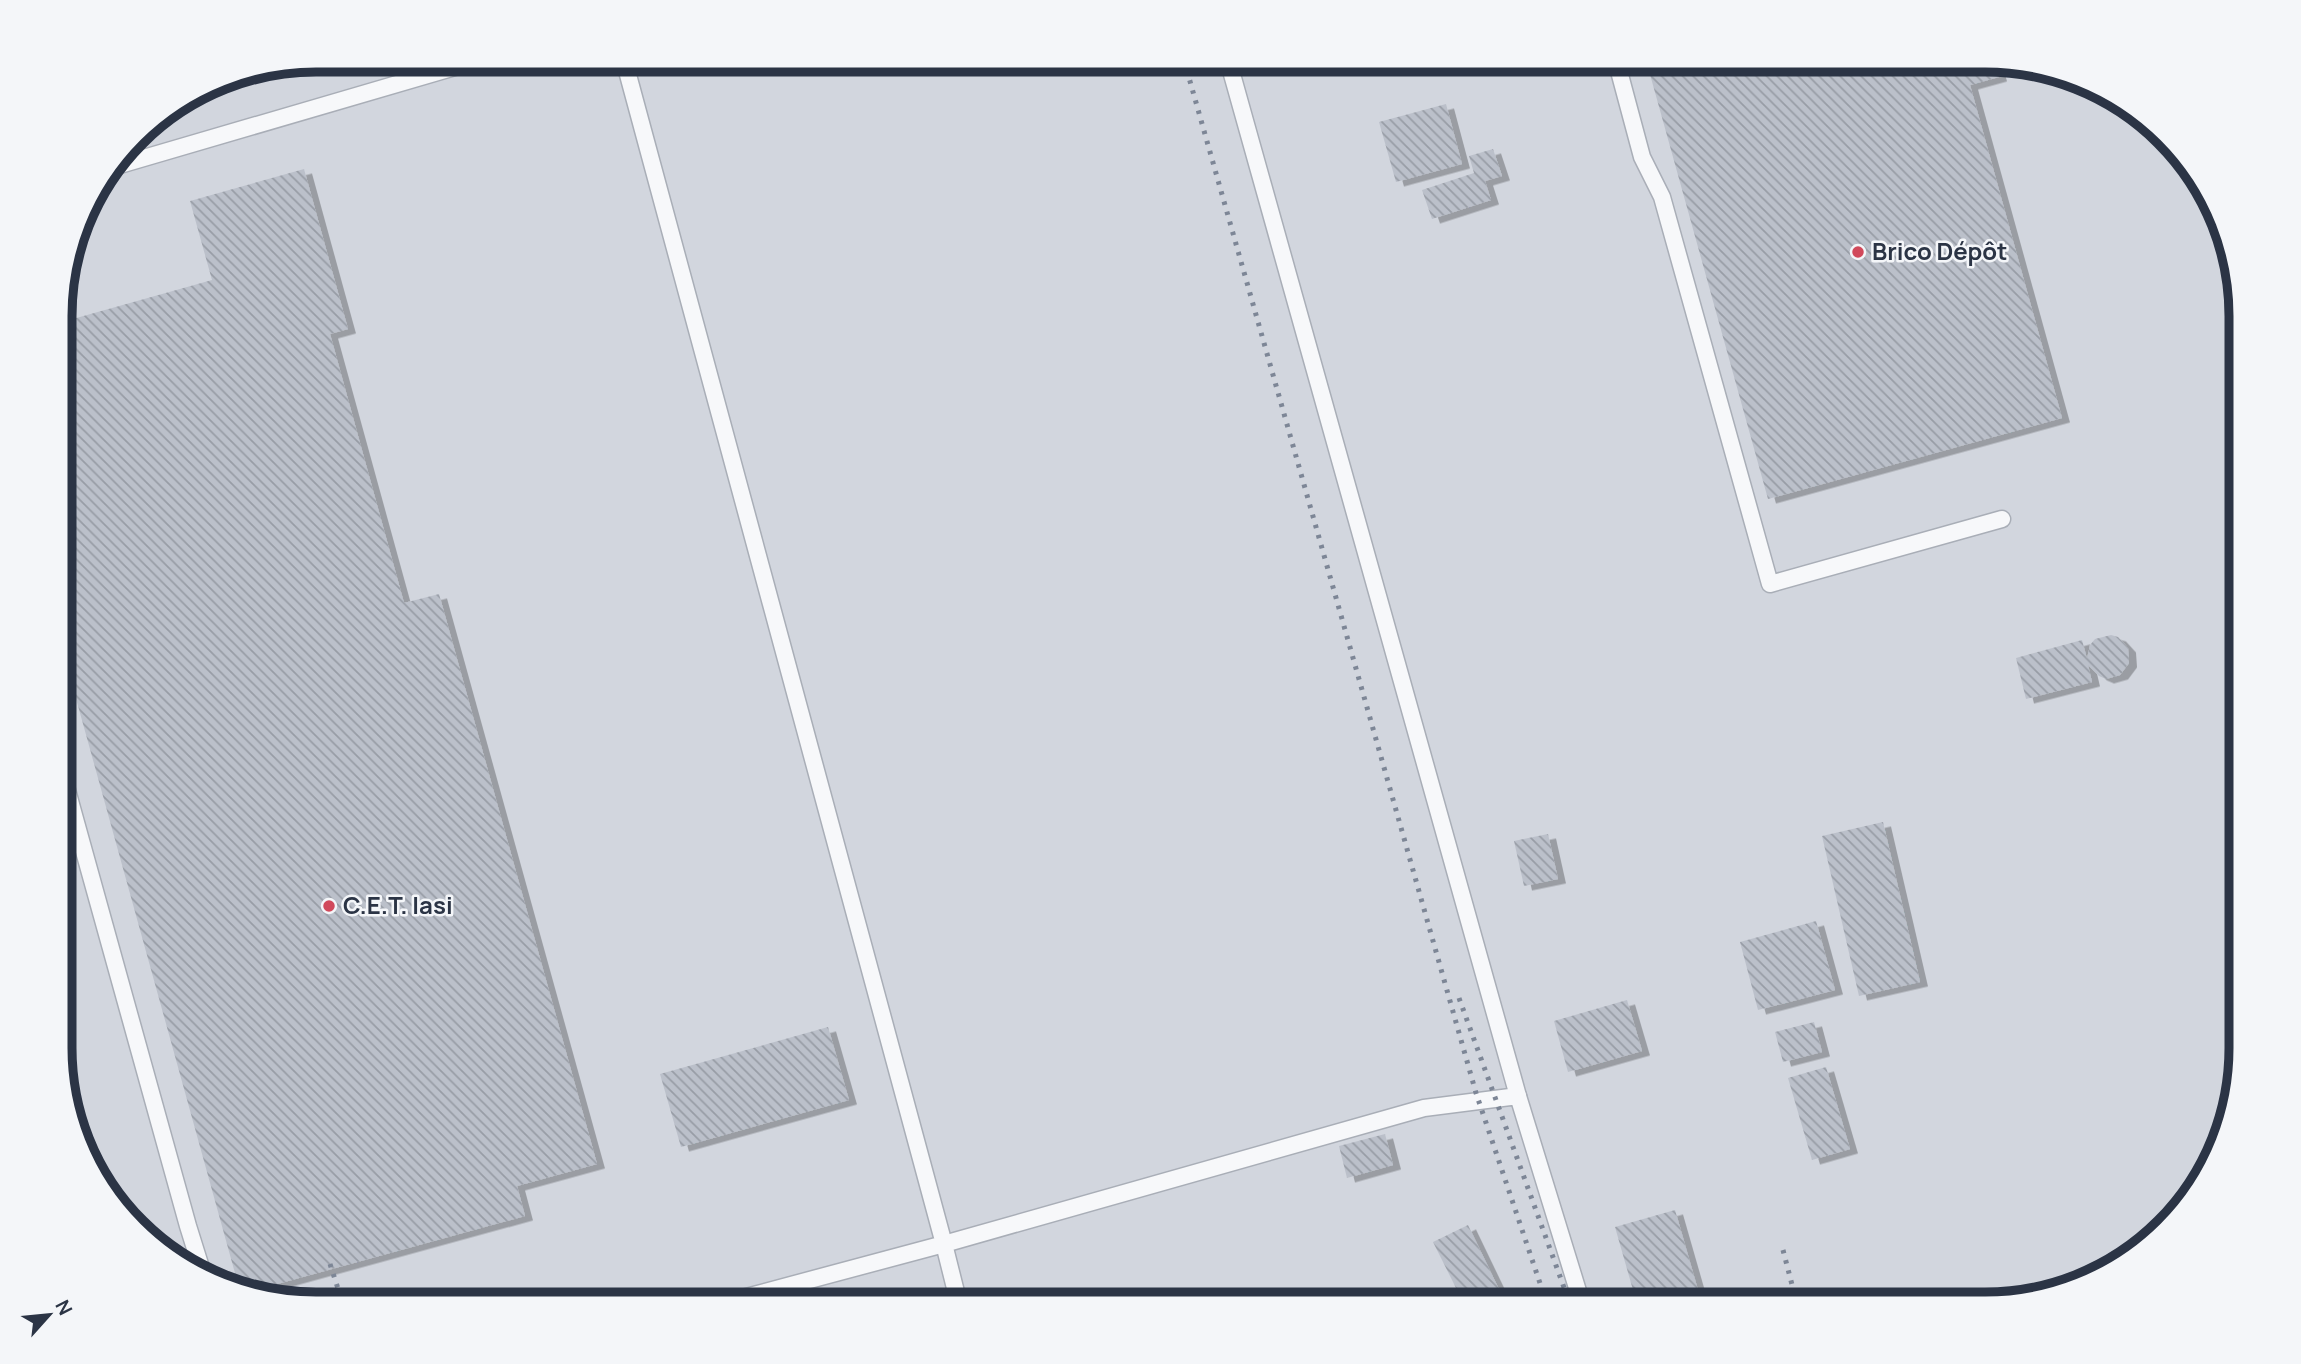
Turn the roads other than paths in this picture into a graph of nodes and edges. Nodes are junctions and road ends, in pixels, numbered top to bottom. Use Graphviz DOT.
graph roads {
  1 [pos="438,72"];
  2 [pos="627,72"];
  3 [pos="1231,72"];
  4 [pos="1619,72"];
  5 [pos="125,163"];
  6 [pos="2002,519"];
  7 [pos="72,808"];
  8 [pos="1517,1096"];
  9 [pos="944,1244"];
  10 [pos="200,1263"];
  11 [pos="765,1292"];
  12 [pos="956,1292"];
  13 [pos="1578,1292"];
  1 -- 5 [label="lane"];
  2 -- 9 [label="lane"];
  3 -- 8 [label="lane"];
  4 -- 6 [label="lane"];
  7 -- 10 [label="lane"];
  8 -- 9 [label="lane"];
  8 -- 13 [label="lane"];
  9 -- 11 [label="lane"];
  9 -- 12 [label="lane"];
}
